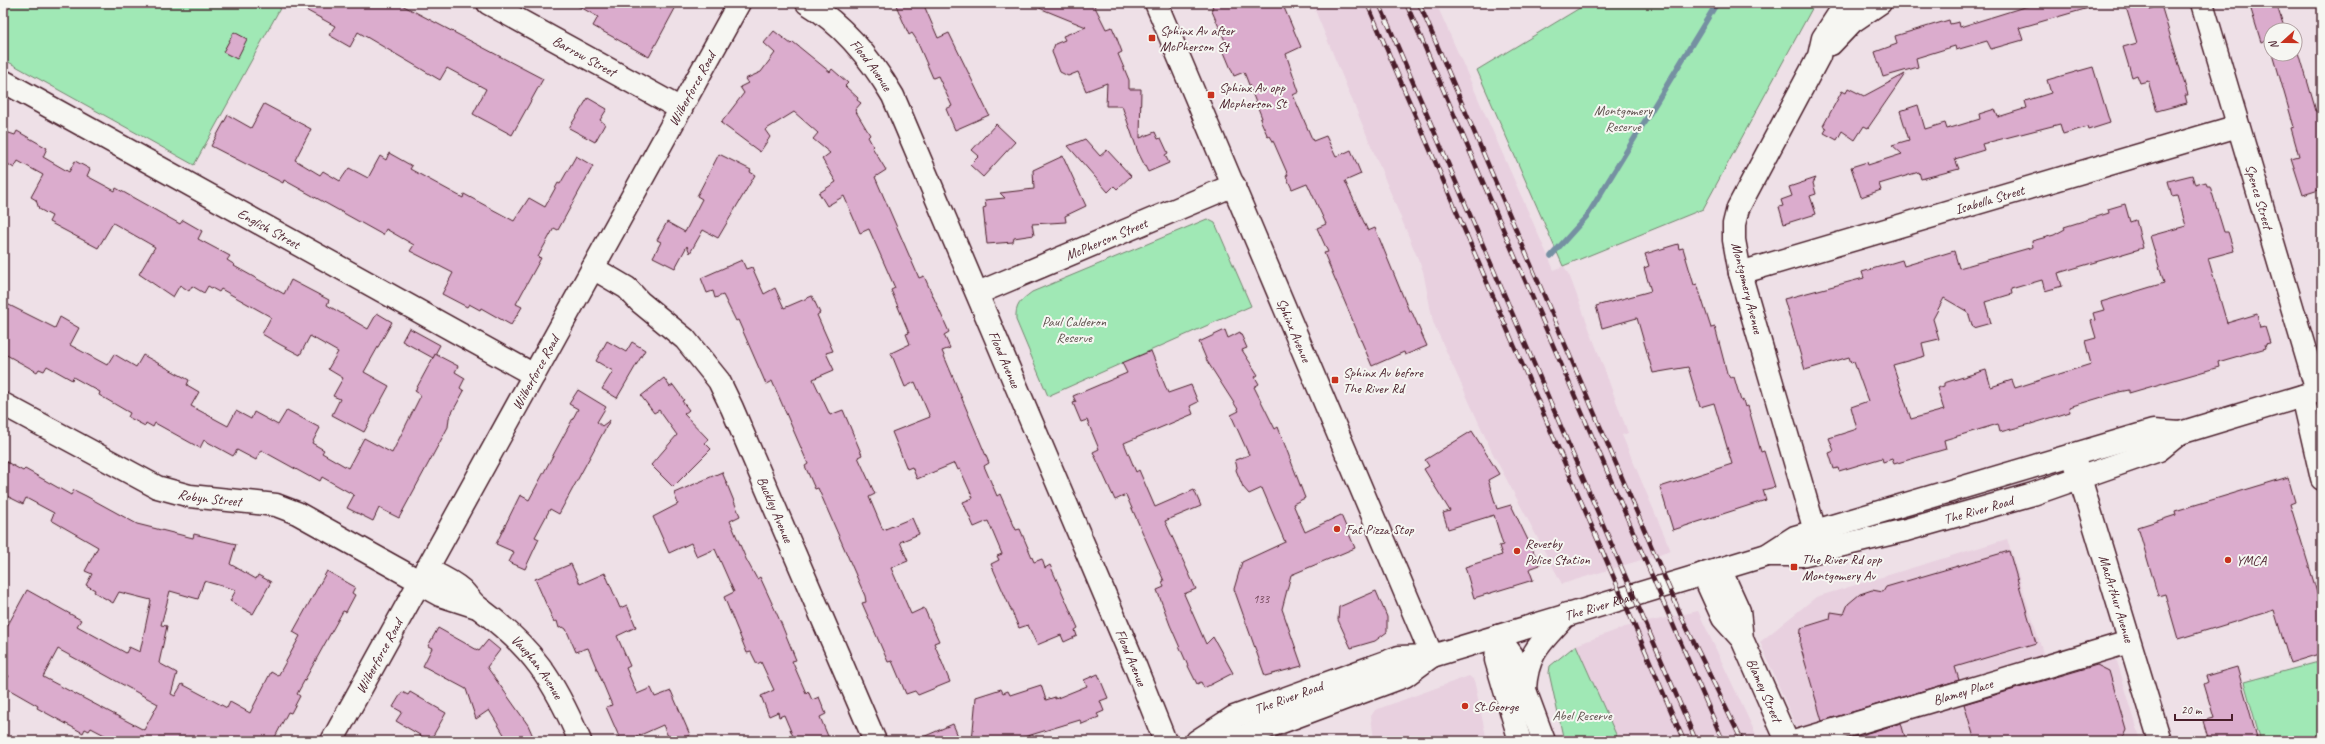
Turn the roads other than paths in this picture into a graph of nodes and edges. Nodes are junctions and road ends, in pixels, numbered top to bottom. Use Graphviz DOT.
graph roads {
  1 [pos="488,3"];
  2 [pos="739,3"];
  3 [pos="808,3"];
  4 [pos="1156,3"];
  5 [pos="1846,3"];
  6 [pos="1867,3"];
  7 [pos="1878,3"];
  8 [pos="2202,3"];
  9 [pos="1819,56"];
  10 [pos="3,82"];
  11 [pos="681,109"];
  12 [pos="2238,126"];
  13 [pos="1234,185"];
  14 [pos="1740,273"];
  15 [pos="589,274"];
  16 [pos="978,294"];
  17 [pos="534,375"];
  18 [pos="2314,392"];
  19 [pos="3,404"];
  20 [pos="2180,433"];
  21 [pos="2073,455"];
  22 [pos="2080,478"];
  23 [pos="2322,479"];
  24 [pos="1816,531"];
  25 [pos="1767,555"];
  26 [pos="1712,571"];
  27 [pos="421,577"];
  28 [pos="1567,614"];
  29 [pos="1498,636"];
  30 [pos="2129,642"];
  31 [pos="1432,656"];
  32 [pos="1526,689"];
  33 [pos="332,741"];
  34 [pos="580,741"];
  35 [pos="875,741"];
  36 [pos="1165,741"];
  37 [pos="1197,741"];
  38 [pos="1214,741"];
  39 [pos="1520,741"];
  40 [pos="1544,741"];
  41 [pos="1787,741"];
  42 [pos="1796,741"];
  43 [pos="2160,741"];
  1 -- 11 [label="street, Barrow Street"];
  2 -- 11 [label="street, Wilberforce Road"];
  3 -- 16 [label="street, Flood Avenue"];
  4 -- 13 [label="street, Sphinx Avenue"];
  5 -- 9 [label="street, Montgomery Avenue"];
  6 -- 7 [label="street"];
  7 -- 9 [label="street, Montgomery Avenue"];
  8 -- 12 [label="street, Spence Street"];
  9 -- 14 [label="street, Montgomery Avenue"];
  10 -- 17 [label="street, English Street"];
  11 -- 15 [label="street, Wilberforce Road"];
  12 -- 14 [label="street, Isabella Street"];
  12 -- 18 [label="street, Spence Street"];
  13 -- 16 [label="street, McPherson Street"];
  13 -- 31 [label="street, Sphinx Avenue"];
  14 -- 24 [label="street, Montgomery Avenue"];
  15 -- 17 [label="street, Wilberforce Road"];
  15 -- 35 [label="street, Buckley Avenue"];
  16 -- 36 [label="street, Flood Avenue"];
  17 -- 27 [label="street, Wilberforce Road"];
  18 -- 20 [label="street, The River Road"];
  18 -- 23 [label="street, Spence Street"];
  19 -- 27 [label="street, Robyn Street"];
  20 -- 21 [label="street, The River Road"];
  20 -- 22 [label="street, The River Road"];
  21 -- 22 [label="street, MacArthur Avenue"];
  21 -- 24 [label="street, The River Road"];
  22 -- 25 [label="street, The River Road"];
  22 -- 30 [label="street, MacArthur Avenue"];
  24 -- 25 [label="street, The River Road"];
  25 -- 26 [label="street, The River Road"];
  26 -- 28 [label="street, The River Road"];
  26 -- 41 [label="street, Blamey Street"];
  27 -- 33 [label="street, Wilberforce Road"];
  27 -- 34 [label="street, Vaughan Avenue"];
  28 -- 29 [label="street, The River Road"];
  28 -- 32 [label="street"];
  29 -- 31 [label="street, The River Road"];
  29 -- 32 [label="street"];
  29 -- 39 [label="street"];
  30 -- 42 [label="street, Blamey Place"];
  30 -- 43 [label="street, MacArthur Avenue"];
  31 -- 37 [label="street, The River Road"];
  31 -- 38 [label="street, The River Road"];
  32 -- 40 [label="street"];
}
